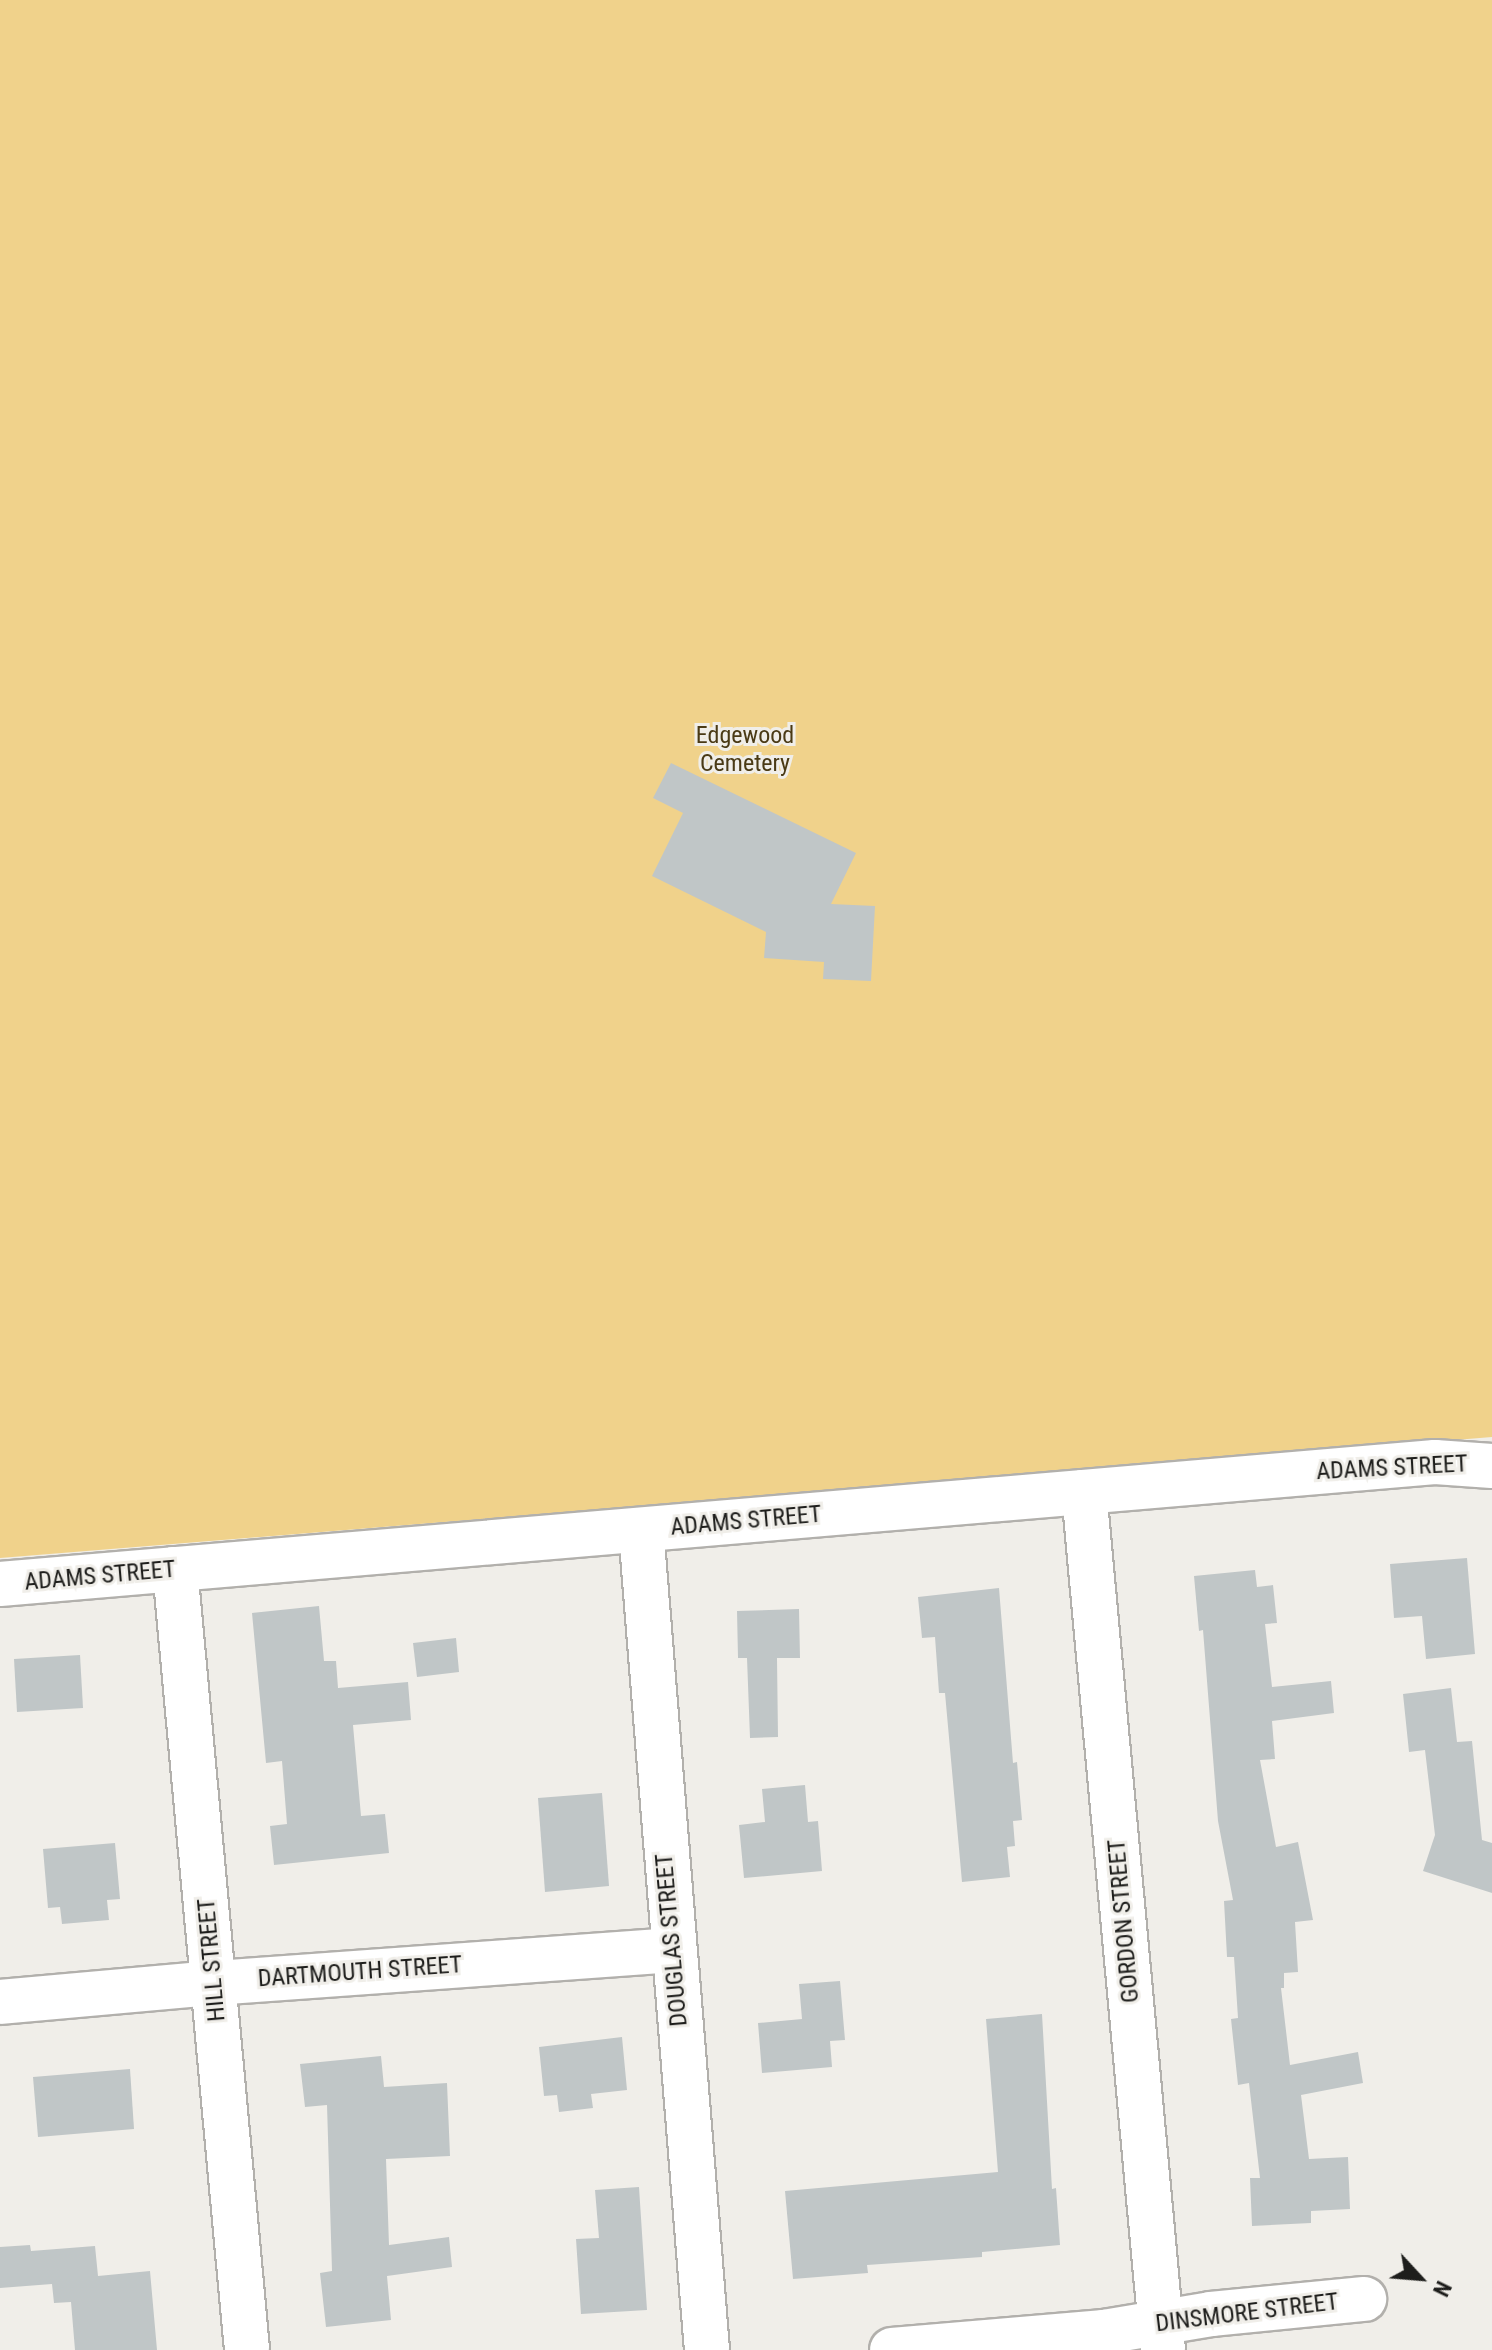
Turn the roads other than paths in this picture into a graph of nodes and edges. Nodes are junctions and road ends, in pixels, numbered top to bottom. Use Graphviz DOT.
graph roads {
  1 [pos="1492,1466"];
  2 [pos="1084,1492"];
  3 [pos="641,1530"];
  4 [pos="175,1569"];
  5 [pos="0,1584"];
  6 [pos="673,1950"];
  7 [pos="214,1983"];
  8 [pos="0,2002"];
  9 [pos="1364,2299"];
  10 [pos="1162,2336"];
  11 [pos="247,2350"];
  12 [pos="707,2350"];
  13 [pos="892,2350"];
  1 -- 2 [label="street, ADAMS STREET"];
  2 -- 3 [label="street, ADAMS STREET"];
  2 -- 10 [label="street, GORDON STREET"];
  3 -- 4 [label="street, ADAMS STREET"];
  3 -- 6 [label="street, DOUGLAS STREET"];
  4 -- 5 [label="street, ADAMS STREET"];
  4 -- 7 [label="street, HILL STREET"];
  6 -- 7 [label="street, DARTMOUTH STREET"];
  6 -- 12 [label="street, DOUGLAS STREET"];
  7 -- 8 [label="street, DARTMOUTH STREET"];
  7 -- 11 [label="street, HILL STREET"];
  9 -- 10 [label="street, DINSMORE STREET"];
  10 -- 13 [label="street, DINSMORE STREET"];
}
